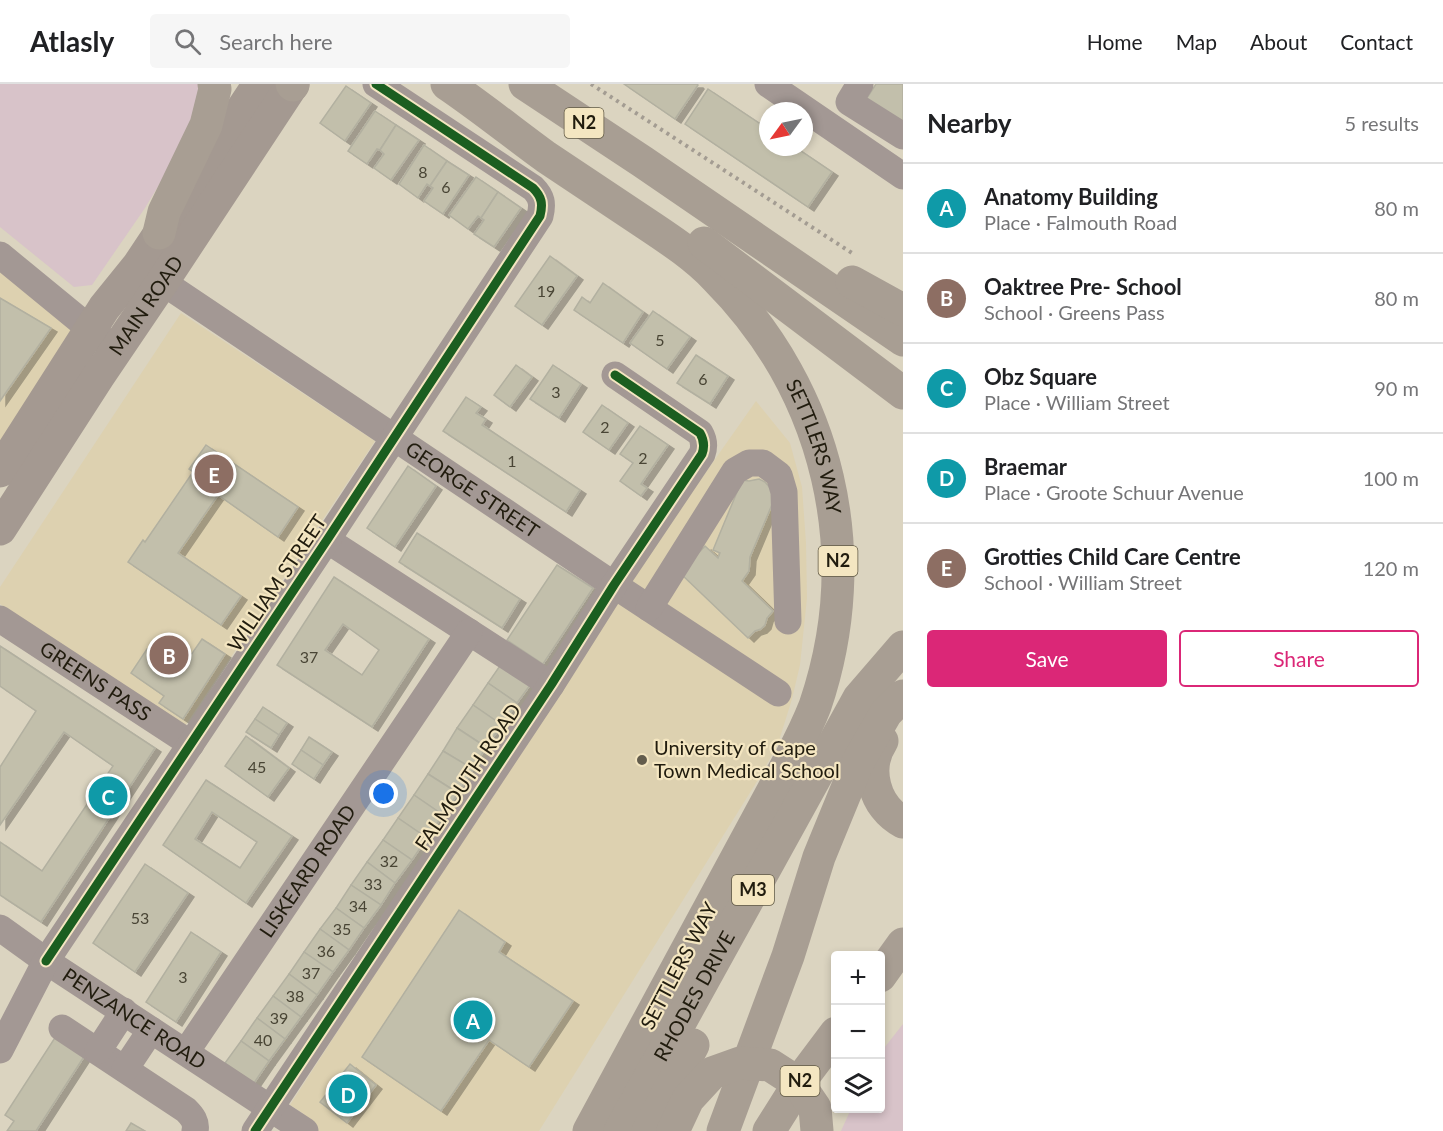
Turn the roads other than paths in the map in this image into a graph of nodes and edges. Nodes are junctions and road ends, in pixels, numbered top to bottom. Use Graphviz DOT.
graph roads {
  1 [pos="214,84"];
  2 [pos="259,84"];
  3 [pos="292,84"];
  4 [pos="376,84"];
  5 [pos="525,84"];
  6 [pos="768,84"];
  7 [pos="860,84"];
  8 [pos="455,89"];
  9 [pos="903,136"];
  10 [pos="903,176"];
  11 [pos="193,209"];
  12 [pos="159,233"];
  13 [pos="762,245"];
  14 [pos="0,255"];
  15 [pos="150,274"];
  16 [pos="903,310"];
  17 [pos="91,330"];
  18 [pos="903,340"];
  19 [pos="116,350"];
  20 [pos="615,375"];
  21 [pos="903,393"];
  22 [pos="395,437"];
  23 [pos="0,471"];
  24 [pos="0,529"];
  25 [pos="327,540"];
  26 [pos="614,585"];
  27 [pos="649,608"];
  28 [pos="0,619"];
  29 [pos="788,621"];
  30 [pos="469,632"];
  31 [pos="899,651"];
  32 [pos="551,685"];
  33 [pos="778,693"];
  34 [pos="903,696"];
  35 [pos="903,702"];
  36 [pos="191,744"];
  37 [pos="903,822"];
  38 [pos="0,928"];
  39 [pos="903,944"];
  40 [pos="788,956"];
  41 [pos="46,961"];
  42 [pos="903,968"];
  43 [pos="885,969"];
  44 [pos="885,981"];
  45 [pos="124,1011"];
  46 [pos="62,1028"];
  47 [pos="151,1029"];
  48 [pos="831,1039"];
  49 [pos="0,1050"];
  50 [pos="98,1051"];
  51 [pos="186,1052"];
  52 [pos="125,1069"];
  53 [pos="269,1108"];
  54 [pos="195,1131"];
  55 [pos="255,1131"];
  56 [pos="305,1131"];
  57 [pos="589,1131"];
  58 [pos="620,1131"];
  59 [pos="648,1131"];
  60 [pos="673,1131"];
  61 [pos="706,1131"];
  62 [pos="723,1131"];
  63 [pos="769,1131"];
  64 [pos="818,1131"];
  1 -- 12 [label="highway"];
  2 -- 11 [label="main road, MAIN ROAD"];
  3 -- 11 [label="main road, MAIN ROAD"];
  4 -- 22 [label="street, WILLIAM STREET"];
  5 -- 13 [label="highway, N2"];
  6 -- 10 [label="street"];
  7 -- 9 [label="street"];
  8 -- 21 [label="highway"];
  8 -- 57 [label="highway, SETTLERS WAY / N2"];
  11 -- 12 [label="main road, MAIN ROAD"];
  11 -- 15 [label="main road, MAIN ROAD"];
  12 -- 15 [label="main road, MAIN ROAD"];
  13 -- 16 [label="highway"];
  13 -- 18 [label="highway, N2"];
  14 -- 17 [label="street"];
  15 -- 17 [label="main road, MAIN ROAD"];
  15 -- 19 [label="main road, MAIN ROAD"];
  15 -- 22 [label="street, GEORGE STREET"];
  17 -- 19 [label="street"];
  17 -- 23 [label="main road, MAIN ROAD"];
  19 -- 24 [label="main road, MAIN ROAD"];
  20 -- 26 [label="street, FALMOUTH ROAD"];
  22 -- 25 [label="street, WILLIAM STREET"];
  22 -- 26 [label="street, GEORGE STREET"];
  25 -- 30 [label="street"];
  25 -- 36 [label="street, WILLIAM STREET"];
  26 -- 27 [label="street, GEORGE STREET"];
  26 -- 32 [label="street, FALMOUTH ROAD"];
  27 -- 29 [label="street"];
  27 -- 33 [label="street, GEORGE STREET"];
  28 -- 36 [label="street, GREENS PASS"];
  30 -- 32 [label="street"];
  30 -- 51 [label="street, LISKEARD ROAD"];
  31 -- 58 [label="highway, RHODES DRIVE / M3"];
  31 -- 59 [label="highway"];
  32 -- 53 [label="street, FALMOUTH ROAD"];
  34 -- 40 [label="highway"];
  35 -- 37 [label="highway"];
  36 -- 41 [label="street, WILLIAM STREET"];
  38 -- 41 [label="street, PENZANCE ROAD"];
  39 -- 43 [label="highway"];
  40 -- 61 [label="highway"];
  40 -- 62 [label="highway"];
  41 -- 45 [label="street, PENZANCE ROAD"];
  41 -- 49 [label="street, WILLIAM STREET"];
  42 -- 44 [label="highway"];
  45 -- 47 [label="street, PENZANCE ROAD"];
  45 -- 50 [label="street"];
  46 -- 50 [label="street"];
  47 -- 51 [label="street, PENZANCE ROAD"];
  47 -- 52 [label="street"];
  48 -- 63 [label="highway, N2"];
  50 -- 52 [label="street"];
  51 -- 53 [label="street, PENZANCE ROAD"];
  52 -- 54 [label="street"];
  53 -- 55 [label="street, FALMOUTH ROAD"];
  53 -- 56 [label="street, PENZANCE ROAD"];
  60 -- 64 [label="highway, bridge"];
}
